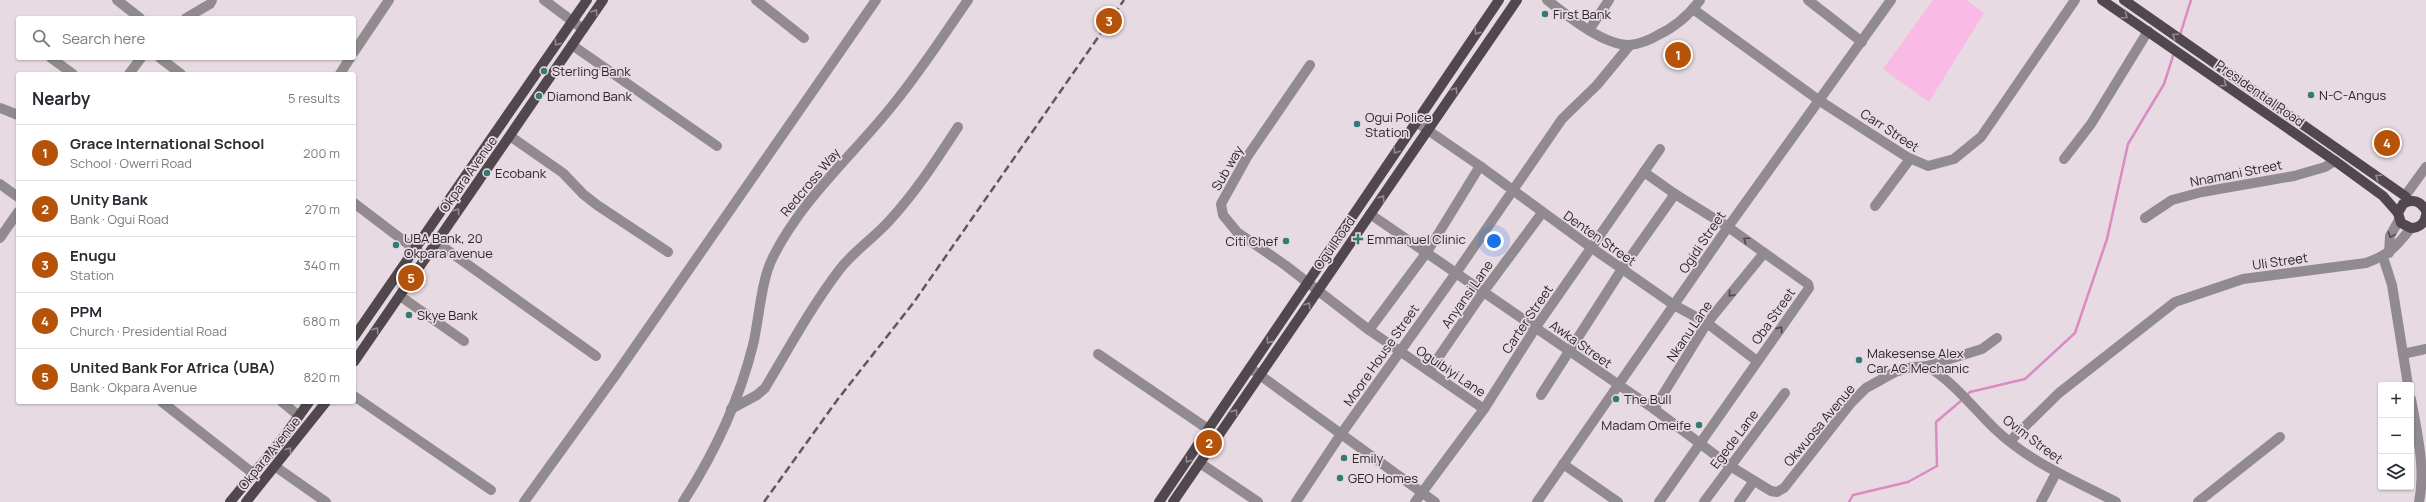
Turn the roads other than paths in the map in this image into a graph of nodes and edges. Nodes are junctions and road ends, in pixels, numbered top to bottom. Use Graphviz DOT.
graph roads {
  1 [pos="117,0"];
  2 [pos="389,0"];
  3 [pos="544,0"];
  4 [pos="587,0"];
  5 [pos="603,0"];
  6 [pos="756,0"];
  7 [pos="876,0"];
  8 [pos="968,0"];
  9 [pos="1499,0"];
  10 [pos="1517,0"];
  11 [pos="1547,0"];
  12 [pos="1609,0"];
  13 [pos="1700,0"];
  14 [pos="1808,0"];
  15 [pos="1892,0"];
  16 [pos="2075,0"];
  17 [pos="2102,0"];
  18 [pos="2124,0"];
  19 [pos="209,1"];
  20 [pos="1693,9"];
  21 [pos="137,16"];
  22 [pos="189,16"];
  23 [pos="573,20"];
  24 [pos="583,29"];
  25 [pos="1589,30"];
  26 [pos="2148,31"];
  27 [pos="804,38"];
  28 [pos="1862,42"];
  29 [pos="572,45"];
  30 [pos="1630,45"];
  31 [pos="356,49"];
  32 [pos="2199,52"];
  33 [pos="54,60"];
  34 [pos="140,60"];
  35 [pos="163,60"];
  36 [pos="349,60"];
  37 [pos="2192,62"];
  38 [pos="1310,65"];
  39 [pos="70,72"];
  40 [pos="130,72"];
  41 [pos="178,72"];
  42 [pos="341,72"];
  43 [pos="524,90"];
  44 [pos="535,98"];
  45 [pos="1820,101"];
  46 [pos="0,108"];
  47 [pos="16,114"];
  48 [pos="1416,122"];
  49 [pos="958,127"];
  50 [pos="1428,131"];
  51 [pos="510,136"];
  52 [pos="717,146"];
  53 [pos="1660,150"];
  54 [pos="1910,159"];
  55 [pos="2064,159"];
  56 [pos="2336,161"];
  57 [pos="2355,162"];
  58 [pos="1480,166"];
  59 [pos="2426,167"];
  60 [pos="2348,171"];
  61 [pos="1644,172"];
  62 [pos="0,184"];
  63 [pos="1511,190"];
  64 [pos="1675,194"];
  65 [pos="16,196"];
  66 [pos="2407,199"];
  67 [pos="356,205"];
  68 [pos="1875,206"];
  69 [pos="2426,211"];
  70 [pos="1370,214"];
  71 [pos="1542,214"];
  72 [pos="16,215"];
  73 [pos="2399,217"];
  74 [pos="2145,218"];
  75 [pos="2425,221"];
  76 [pos="1728,227"];
  77 [pos="2411,228"];
  78 [pos="0,238"];
  79 [pos="436,242"];
  80 [pos="1592,248"];
  81 [pos="415,250"];
  82 [pos="668,252"];
  83 [pos="1427,252"];
  84 [pos="1764,253"];
  85 [pos="2386,255"];
  86 [pos="425,257"];
  87 [pos="1622,268"];
  88 [pos="1456,273"];
  89 [pos="1308,283"];
  90 [pos="1317,291"];
  91 [pos="1484,291"];
  92 [pos="400,296"];
  93 [pos="1674,306"];
  94 [pos="1707,323"];
  95 [pos="1536,327"];
  96 [pos="1369,330"];
  97 [pos="356,334"];
  98 [pos="1997,338"];
  99 [pos="464,341"];
  100 [pos="2426,349"];
  101 [pos="1571,350"];
  102 [pos="1400,351"];
  103 [pos="1098,354"];
  104 [pos="2403,354"];
  105 [pos="596,356"];
  106 [pos="356,359"];
  107 [pos="1757,361"];
  108 [pos="1927,366"];
  109 [pos="1250,368"];
  110 [pos="1430,371"];
  111 [pos="1261,375"];
  112 [pos="2408,382"];
  113 [pos="1618,386"];
  114 [pos="1785,392"];
  115 [pos="1541,395"];
  116 [pos="356,397"];
  117 [pos="165,404"];
  118 [pos="284,404"];
  119 [pos="308,404"];
  120 [pos="324,404"];
  121 [pos="1484,408"];
  122 [pos="731,409"];
  123 [pos="1654,409"];
  124 [pos="2414,412"];
  125 [pos="299,416"];
  126 [pos="1208,429"];
  127 [pos="289,430"];
  128 [pos="1342,433"];
  129 [pos="2280,437"];
  130 [pos="298,439"];
  131 [pos="2010,441"];
  132 [pos="1701,444"];
  133 [pos="2423,453"];
  134 [pos="1200,463"];
  135 [pos="1563,464"];
  136 [pos="1730,466"];
  137 [pos="276,467"];
  138 [pos="2056,473"];
  139 [pos="254,474"];
  140 [pos="1753,482"];
  141 [pos="491,490"];
  142 [pos="1421,492"];
  143 [pos="1777,492"];
  144 [pos="2420,501"];
  145 [pos="230,502"];
  146 [pos="246,502"];
  147 [pos="326,502"];
  148 [pos="524,502"];
  149 [pos="683,502"];
  150 [pos="1159,502"];
  151 [pos="1173,502"];
  152 [pos="1258,502"];
  153 [pos="1296,502"];
  154 [pos="1415,502"];
  155 [pos="1435,502"];
  156 [pos="1537,502"];
  157 [pos="1618,502"];
  158 [pos="1659,502"];
  159 [pos="1704,502"];
  160 [pos="1739,502"];
  161 [pos="2041,502"];
  162 [pos="2116,502"];
  163 [pos="2198,502"];
  1 -- 21 [label="street"];
  2 -- 31 [label="street"];
  3 -- 23 [label="street"];
  4 -- 23 [label="main road, Okpara Avenue"];
  24 -- 5 [label="main road, Okpara Avenue, one-way"];
  6 -- 27 [label="street"];
  7 -- 148 [label="street"];
  8 -- 122 [label="street, Redcross Way"];
  9 -- 48 [label="main road, Ogui Road, one-way"];
  50 -- 10 [label="main road, Ogui Road, one-way"];
  11 -- 25 [label="street"];
  12 -- 25 [label="street"];
  13 -- 20 [label="street"];
  14 -- 28 [label="street"];
  15 -- 28 [label="street, Ogidi Street"];
  16 -- 54 [label="street, Carr Street"];
  17 -- 26 [label="main road, Presidential Road, one-way"];
  32 -- 18 [label="main road, Presidential Road, one-way"];
  19 -- 22 [label="street"];
  20 -- 30 [label="street"];
  20 -- 45 [label="street, Carr Street"];
  23 -- 24 [label="street"];
  23 -- 43 [label="main road, Okpara Avenue, one-way"];
  24 -- 29 [label="main road, Okpara Avenue"];
  25 -- 30 [label="street"];
  26 -- 37 [label="main road, Presidential Road"];
  26 -- 55 [label="street"];
  28 -- 45 [label="street, Ogidi Street"];
  29 -- 44 [label="main road, Okpara Avenue"];
  29 -- 52 [label="street"];
  30 -- 63 [label="street"];
  32 -- 37 [label="main road"];
  32 -- 57 [label="main road, Presidential Road"];
  33 -- 39 [label="street"];
  34 -- 40 [label="street"];
  35 -- 41 [label="street"];
  36 -- 42 [label="street"];
  37 -- 56 [label="main road, Presidential Road, one-way"];
  38 -- 89 [label="street, Sub way"];
  43 -- 44 [label="main road"];
  43 -- 81 [label="main road, Okpara Avenue"];
  44 -- 51 [label="main road, Okpara Avenue"];
  45 -- 54 [label="street, Carr Street"];
  45 -- 76 [label="street, Ogidi Street"];
  46 -- 47 [label="street"];
  48 -- 50 [label="street, Denten Street"];
  48 -- 89 [label="main road, Ogui Road, one-way"];
  49 -- 122 [label="street"];
  50 -- 58 [label="street, Denten Street"];
  70 -- 50 [label="main road, Ogui Road, one-way"];
  79 -- 51 [label="main road, Okpara Avenue, one-way"];
  51 -- 82 [label="street"];
  53 -- 61 [label="street, Carter Street"];
  54 -- 68 [label="street"];
  56 -- 60 [label="main road, Presidential Road"];
  56 -- 74 [label="street, Nnamani Street"];
  57 -- 60 [label="main road"];
  66 -- 57 [label="main road, Presidential Road, one-way"];
  58 -- 63 [label="street, Denten Street"];
  58 -- 83 [label="street"];
  59 -- 66 [label="street"];
  60 -- 73 [label="main road, Presidential Road"];
  61 -- 64 [label="street, Oba Street"];
  61 -- 80 [label="street, Carter Street"];
  62 -- 65 [label="street"];
  63 -- 71 [label="street, Denten Street"];
  63 -- 88 [label="street, Moore House Street"];
  64 -- 76 [label="street, Oba Street"];
  64 -- 87 [label="street"];
  66 -- 69 [label="main road, Presidential Road"];
  66 -- 73 [label="main road"];
  67 -- 81 [label="street"];
  70 -- 83 [label="street, Awka Street"];
  70 -- 90 [label="main road, Ogui Road"];
  71 -- 80 [label="street, Denten Street"];
  71 -- 91 [label="street, Anyansi Lane"];
  72 -- 78 [label="street"];
  73 -- 77 [label="main road, Presidential Road"];
  73 -- 85 [label="street, one-way"];
  75 -- 77 [label="main road"];
  84 -- 76 [label="street, Oba Street, one-way"];
  76 -- 93 [label="street, Ogidi Street"];
  77 -- 85 [label="street"];
  79 -- 86 [label="main road, Okpara Avenue"];
  79 -- 105 [label="street"];
  80 -- 87 [label="street, Denten Street"];
  80 -- 95 [label="street, Carter Street"];
  81 -- 86 [label="street"];
  81 -- 97 [label="main road, Okpara Avenue"];
  83 -- 88 [label="street, Awka Street"];
  83 -- 96 [label="street"];
  84 -- 94 [label="street, Nkanu Lane, one-way"];
  107 -- 84 [label="street, Oba Street, one-way"];
  85 -- 104 [label="street"];
  85 -- 131 [label="street, Uli Street"];
  86 -- 92 [label="main road, Okpara Avenue"];
  87 -- 93 [label="street, Denten Street"];
  87 -- 101 [label="street"];
  88 -- 91 [label="street, Awka Street"];
  88 -- 102 [label="street, Moore House Street"];
  89 -- 90 [label="street, Oguibiyi Lane"];
  89 -- 109 [label="main road, Ogui Road, one-way"];
  90 -- 96 [label="street, Oguibiyi Lane"];
  111 -- 90 [label="main road, Ogui Road, one-way"];
  91 -- 95 [label="street, Awka Street"];
  91 -- 110 [label="street, Anyansi Lane"];
  92 -- 99 [label="street"];
  106 -- 92 [label="main road, Okpara Avenue, one-way"];
  93 -- 94 [label="street, Denten Street"];
  93 -- 113 [label="street, Ogidi Street"];
  94 -- 107 [label="street, Denten Street"];
  94 -- 123 [label="street, Nkanu Lane"];
  95 -- 101 [label="street, Awka Street"];
  95 -- 121 [label="street, Carter Street"];
  96 -- 102 [label="street, Oguibiyi Lane"];
  98 -- 108 [label="street, Okwuosa Avenue"];
  100 -- 104 [label="street"];
  101 -- 113 [label="street, Awka Street"];
  101 -- 115 [label="street"];
  102 -- 110 [label="street, Oguibiyi Lane"];
  102 -- 128 [label="street, Moore House Street"];
  103 -- 126 [label="street"];
  104 -- 112 [label="street"];
  107 -- 132 [label="street, Oba Street"];
  108 -- 131 [label="street, Ovim Street"];
  108 -- 143 [label="street, Okwuosa Avenue"];
  109 -- 111 [label="street"];
  109 -- 126 [label="main road, Ogui Road"];
  110 -- 121 [label="street, Oguibiyi Lane"];
  111 -- 128 [label="street"];
  134 -- 111 [label="main road, Ogui Road, one-way"];
  113 -- 123 [label="street, Awka Street"];
  113 -- 135 [label="street, Ogidi Street"];
  114 -- 136 [label="street, Egede Lane"];
  116 -- 141 [label="street"];
  117 -- 139 [label="street"];
  118 -- 125 [label="street"];
  119 -- 125 [label="main road, Okpara Avenue"];
  120 -- 130 [label="main road, Okpara Avenue"];
  121 -- 142 [label="street, Carter Street"];
  122 -- 149 [label="street, Redcross Way"];
  123 -- 132 [label="street, Awka Street"];
  124 -- 133 [label="street"];
  125 -- 127 [label="main road, Okpara Avenue"];
  126 -- 150 [label="main road, Ogui Road, one-way"];
  127 -- 130 [label="main road"];
  127 -- 139 [label="main road, Okpara Avenue"];
  128 -- 142 [label="street"];
  128 -- 153 [label="street, Moore House Street"];
  129 -- 163 [label="street"];
  137 -- 130 [label="main road, Okpara Avenue, one-way"];
  131 -- 138 [label="street, Ovim Street"];
  132 -- 136 [label="street, Awka Street"];
  132 -- 158 [label="street, Oba Street"];
  133 -- 144 [label="street"];
  134 -- 151 [label="main road, Ogui Road"];
  134 -- 152 [label="street"];
  135 -- 156 [label="street, Ogidi Street"];
  135 -- 157 [label="street"];
  136 -- 140 [label="street, Awka Street"];
  136 -- 159 [label="street, Egede Lane"];
  137 -- 146 [label="main road, Okpara Avenue"];
  137 -- 147 [label="street"];
  138 -- 161 [label="street"];
  138 -- 162 [label="street, Ovim Street"];
  139 -- 145 [label="main road, Okpara Avenue"];
  140 -- 143 [label="street, Awka Street"];
  140 -- 160 [label="street"];
  142 -- 154 [label="street, Carter Street"];
  142 -- 155 [label="street"];
}
